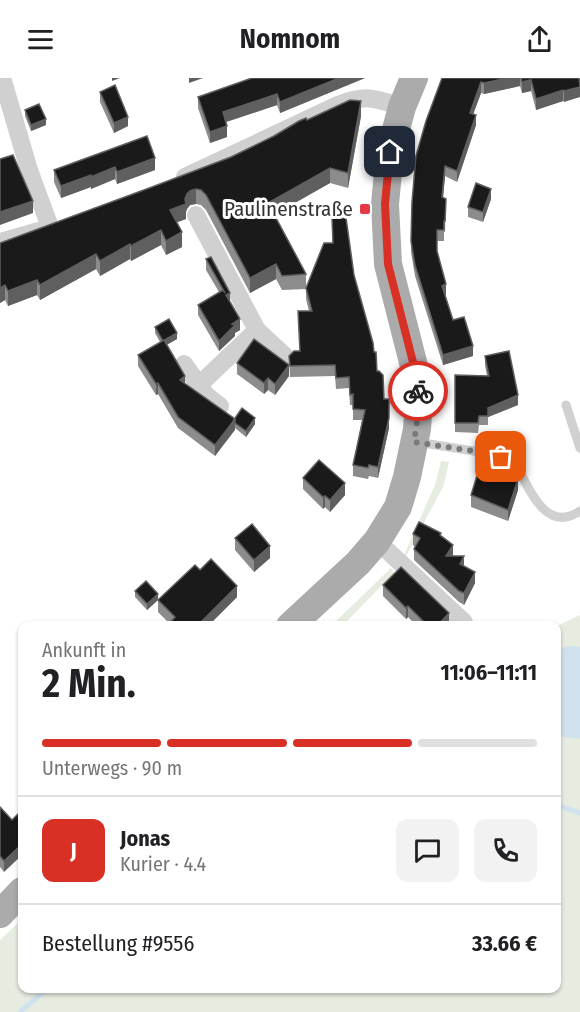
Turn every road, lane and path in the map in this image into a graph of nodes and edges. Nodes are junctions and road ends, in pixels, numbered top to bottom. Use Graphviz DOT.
graph roads {
  1 [pos="414,78"];
  2 [pos="3,81"];
  3 [pos="402,107"];
  4 [pos="177,185"];
  5 [pos="196,215"];
  6 [pos="71,219"];
  7 [pos="50,227"];
  8 [pos="0,242"];
  9 [pos="257,330"];
  10 [pos="285,356"];
  11 [pos="184,363"];
  12 [pos="199,385"];
  13 [pos="566,405"];
  14 [pos="220,406"];
  15 [pos="414,442"];
  16 [pos="580,448"];
  17 [pos="580,511"];
  18 [pos="377,540"];
  19 [pos="295,621"];
  20 [pos="463,621"];
  21 [pos="18,895"];
  22 [pos="0,914"];
  1 -- 3 [label="main road"];
  2 -- 7 [label="street"];
  3 -- 4 [label="street"];
  3 -- 15 [label="main road"];
  5 -- 9 [label="street"];
  6 -- 7 [label="street"];
  7 -- 8 [label="street"];
  9 -- 10 [label="street"];
  9 -- 12 [label="street"];
  11 -- 12 [label="street"];
  12 -- 14 [label="street"];
  13 -- 16 [label="lane"];
  15 -- 17 [label="lane"];
  15 -- 18 [label="main road"];
  18 -- 19 [label="main road"];
  18 -- 20 [label="street"];
  21 -- 22 [label="main road"];
}
